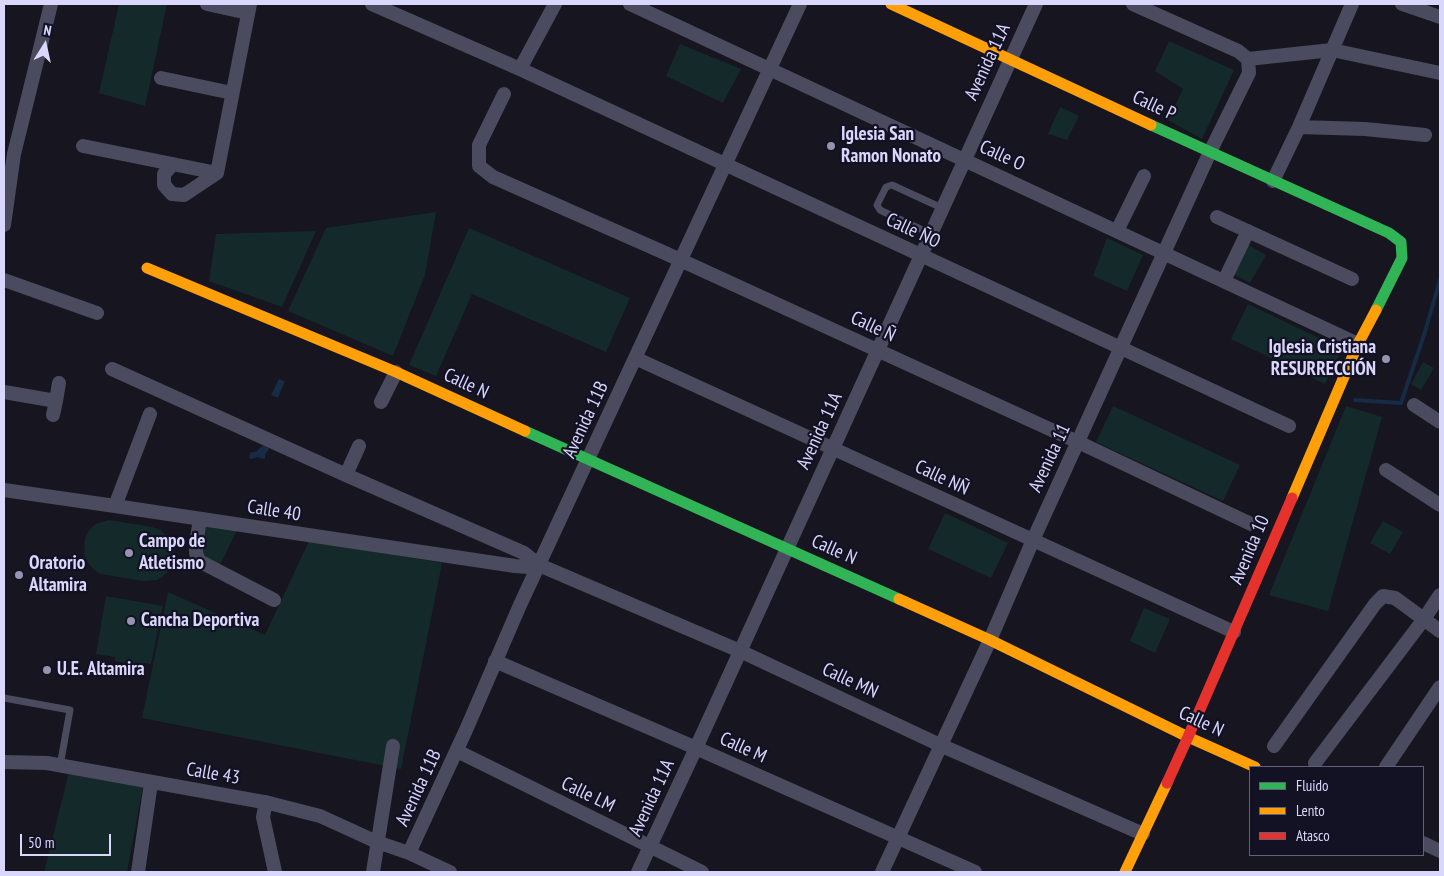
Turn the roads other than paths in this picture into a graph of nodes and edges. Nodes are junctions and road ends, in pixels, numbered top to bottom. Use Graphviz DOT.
graph roads {
  1 [pos="51,4"];
  2 [pos="207,4"];
  3 [pos="372,4"];
  4 [pos="555,4"];
  5 [pos="630,4"];
  6 [pos="800,4"];
  7 [pos="891,4"];
  8 [pos="1036,4"];
  9 [pos="1133,4"];
  10 [pos="1352,4"];
  11 [pos="1402,4"];
  12 [pos="249,8"];
  13 [pos="1440,18"];
  14 [pos="1332,50"];
  15 [pos="1010,59"];
  16 [pos="1248,59"];
  17 [pos="770,68"];
  18 [pos="520,69"];
  19 [pos="1440,73"];
  20 [pos="161,78"];
  21 [pos="232,93"];
  22 [pos="504,94"];
  23 [pos="1299,127"];
  24 [pos="1425,135"];
  25 [pos="83,146"];
  26 [pos="1210,152"];
  27 [pos="964,159"];
  28 [pos="173,164"];
  29 [pos="725,164"];
  30 [pos="217,173"];
  31 [pos="1144,176"];
  32 [pos="1273,181"];
  33 [pos="942,208"];
  34 [pos="1217,217"];
  35 [pos="4,225"];
  36 [pos="1117,231"];
  37 [pos="1248,231"];
  38 [pos="931,234"];
  39 [pos="1401,242"];
  40 [pos="1164,253"];
  41 [pos="921,255"];
  42 [pos="681,260"];
  43 [pos="146,268"];
  44 [pos="1352,279"];
  45 [pos="4,280"];
  46 [pos="1224,281"];
  47 [pos="97,313"];
  48 [pos="1358,344"];
  49 [pos="1121,348"];
  50 [pos="878,350"];
  51 [pos="635,358"];
  52 [pos="112,369"];
  53 [pos="396,372"];
  54 [pos="59,383"];
  55 [pos="4,392"];
  56 [pos="381,402"];
  57 [pos="1414,405"];
  58 [pos="150,414"];
  59 [pos="1440,422"];
  60 [pos="1289,426"];
  61 [pos="1078,442"];
  62 [pos="359,446"];
  63 [pos="833,448"];
  64 [pos="588,460"];
  65 [pos="1386,470"];
  66 [pos="346,475"];
  67 [pos="4,490"];
  68 [pos="1440,505"];
  69 [pos="115,506"];
  70 [pos="200,519"];
  71 [pos="1250,524"];
  72 [pos="1034,540"];
  73 [pos="787,550"];
  74 [pos="539,565"];
  75 [pos="1440,595"];
  76 [pos="274,600"];
  77 [pos="1424,619"];
  78 [pos="1440,631"];
  79 [pos="1234,632"];
  80 [pos="990,640"];
  81 [pos="740,650"];
  82 [pos="495,661"];
  83 [pos="1440,687"];
  84 [pos="4,698"];
  85 [pos="1188,738"];
  86 [pos="940,745"];
  87 [pos="393,746"];
  88 [pos="1274,746"];
  89 [pos="696,748"];
  90 [pos="457,751"];
  91 [pos="4,762"];
  92 [pos="1315,764"];
  93 [pos="60,766"];
  94 [pos="1253,766"];
  95 [pos="1387,766"];
  96 [pos="151,783"];
  97 [pos="266,802"];
  98 [pos="1143,834"];
  99 [pos="898,838"];
  100 [pos="377,842"];
  101 [pos="1424,843"];
  102 [pos="649,846"];
  103 [pos="1440,851"];
  104 [pos="409,853"];
  105 [pos="138,872"];
  106 [pos="275,872"];
  107 [pos="373,872"];
  108 [pos="450,872"];
  109 [pos="638,872"];
  110 [pos="702,872"];
  111 [pos="882,872"];
  112 [pos="975,872"];
  113 [pos="1125,872"];
  1 -- 35 [label="street"];
  2 -- 12 [label="street"];
  3 -- 18 [label="street, Calle ÑO"];
  4 -- 18 [label="street"];
  5 -- 17 [label="street, Calle O"];
  6 -- 17 [label="street, Avenida 11B"];
  7 -- 15 [label="street, Calle P"];
  8 -- 15 [label="street, Avenida 11A"];
  9 -- 16 [label="street"];
  10 -- 14 [label="street"];
  11 -- 13 [label="street"];
  12 -- 21 [label="street"];
  14 -- 16 [label="street"];
  14 -- 19 [label="street"];
  14 -- 23 [label="street"];
  15 -- 26 [label="street, Calle P"];
  15 -- 27 [label="street, Avenida 11A"];
  16 -- 26 [label="street, Avenida 11"];
  17 -- 27 [label="street, Calle O"];
  17 -- 29 [label="street, Avenida 11B"];
  18 -- 29 [label="street, Calle ÑO"];
  20 -- 21 [label="street"];
  21 -- 30 [label="street"];
  22 -- 42 [label="street, Calle Ñ"];
  23 -- 24 [label="street"];
  23 -- 32 [label="street"];
  25 -- 28 [label="street"];
  26 -- 32 [label="street, Calle P"];
  26 -- 40 [label="street, Avenida 11"];
  27 -- 33 [label="street, Avenida 11A"];
  27 -- 36 [label="street, Calle O"];
  28 -- 30 [label="street"];
  28 -- 30 [label="street"];
  29 -- 41 [label="street, Calle ÑO"];
  29 -- 42 [label="street, Avenida 11B"];
  31 -- 36 [label="street"];
  32 -- 39 [label="street, Calle P"];
  33 -- 38 [label="street, Avenida 11A"];
  33 -- 38 [label="lane"];
  34 -- 37 [label="street"];
  36 -- 40 [label="street, Calle O"];
  37 -- 44 [label="street"];
  37 -- 46 [label="street"];
  38 -- 41 [label="street, Avenida 11A"];
  39 -- 48 [label="street, Avenida 10"];
  40 -- 46 [label="street, Calle O"];
  40 -- 49 [label="street, Avenida 11"];
  41 -- 49 [label="street, Calle ÑO"];
  41 -- 50 [label="street, Avenida 11A"];
  42 -- 50 [label="street, Calle Ñ"];
  42 -- 51 [label="street, Avenida 11B"];
  43 -- 53 [label="street, Calle N"];
  45 -- 47 [label="street"];
  46 -- 48 [label="street, Calle O"];
  48 -- 79 [label="street, Avenida 10"];
  49 -- 60 [label="street, Calle ÑO"];
  49 -- 61 [label="street, Avenida 11"];
  50 -- 61 [label="street, Calle Ñ"];
  50 -- 63 [label="street, Avenida 11A"];
  51 -- 63 [label="street, Calle NÑ"];
  51 -- 64 [label="street, Avenida 11B"];
  52 -- 66 [label="street"];
  53 -- 56 [label="street"];
  53 -- 64 [label="street, Calle N"];
  54 -- 55 [label="street"];
  57 -- 59 [label="street"];
  58 -- 69 [label="street"];
  61 -- 71 [label="street, Calle Ñ"];
  61 -- 72 [label="street, Avenida 11"];
  62 -- 66 [label="street"];
  63 -- 72 [label="street, Calle NÑ"];
  63 -- 73 [label="street, Avenida 11A"];
  64 -- 73 [label="street, Calle N"];
  64 -- 74 [label="street, Avenida 11B"];
  65 -- 68 [label="street"];
  66 -- 74 [label="street"];
  67 -- 69 [label="street, Calle 40"];
  69 -- 70 [label="street, Calle 40"];
  70 -- 74 [label="street, Calle 40"];
  70 -- 76 [label="street"];
  72 -- 79 [label="street, Calle NÑ"];
  72 -- 80 [label="street, Avenida 11"];
  73 -- 80 [label="street, Calle N"];
  73 -- 81 [label="street, Avenida 11A"];
  74 -- 81 [label="street, Calle MN"];
  74 -- 82 [label="street, Avenida 11B"];
  75 -- 77 [label="street"];
  77 -- 78 [label="street"];
  77 -- 88 [label="street"];
  77 -- 92 [label="street"];
  79 -- 85 [label="street, Avenida 10"];
  80 -- 85 [label="street, Calle N"];
  80 -- 86 [label="street, Avenida 11"];
  81 -- 86 [label="street, Calle MN"];
  81 -- 89 [label="street, Avenida 11A"];
  82 -- 89 [label="street, Calle M"];
  82 -- 90 [label="street, Avenida 11B"];
  83 -- 95 [label="street"];
  84 -- 93 [label="lane"];
  85 -- 94 [label="street, Calle N"];
  85 -- 98 [label="street, Avenida 10"];
  86 -- 98 [label="street, Calle MN"];
  86 -- 99 [label="street, Avenida 11"];
  87 -- 100 [label="street, Avenida 11B"];
  89 -- 99 [label="street, Calle M"];
  89 -- 102 [label="street, Avenida 11A"];
  90 -- 102 [label="street, Calle LM"];
  90 -- 104 [label="street, Avenida 11B"];
  91 -- 93 [label="street, Calle 43"];
  93 -- 96 [label="street, Calle 43"];
  96 -- 97 [label="street, Calle 43"];
  96 -- 105 [label="street"];
  97 -- 100 [label="street, Calle 43"];
  97 -- 106 [label="street"];
  98 -- 113 [label="street, Avenida 10"];
  99 -- 111 [label="street, Avenida 11"];
  99 -- 112 [label="street, Calle M"];
  100 -- 104 [label="street, Calle 43"];
  100 -- 107 [label="street, Avenida 11B"];
  101 -- 103 [label="street"];
  102 -- 109 [label="street, Avenida 11A"];
  102 -- 110 [label="street, Calle LM"];
  104 -- 108 [label="street, Calle 43"];
}
